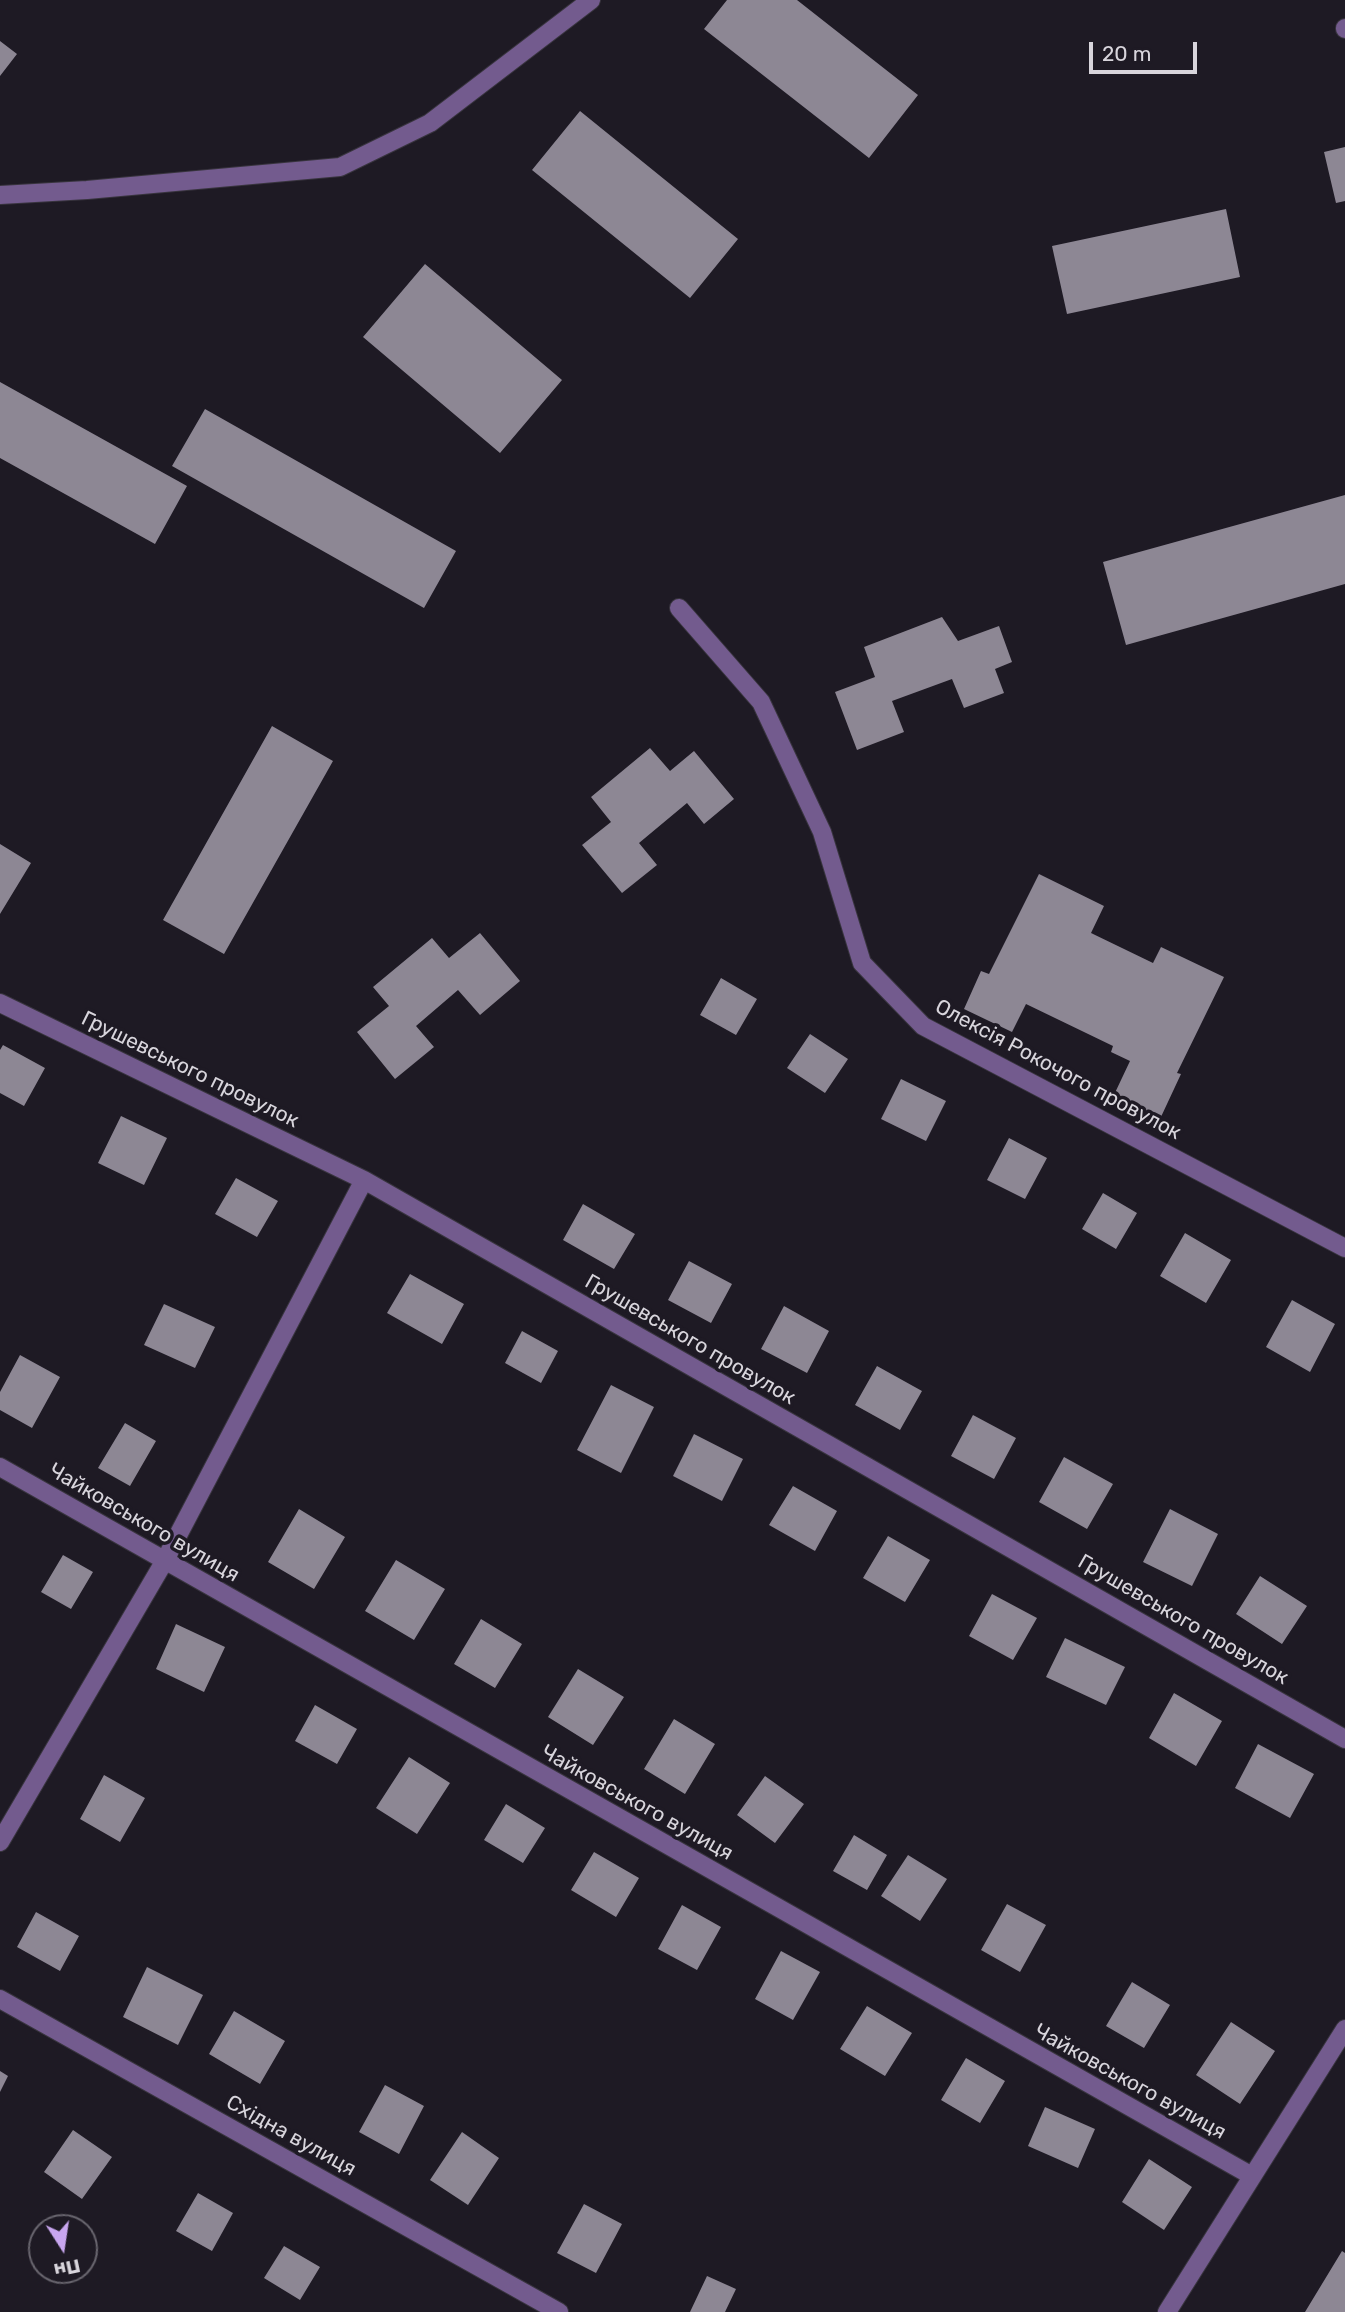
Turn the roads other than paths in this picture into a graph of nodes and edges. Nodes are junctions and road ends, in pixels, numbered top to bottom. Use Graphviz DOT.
graph roads {
  1 [pos="591,0"];
  2 [pos="0,195"];
  3 [pos="680,608"];
  4 [pos="0,1003"];
  5 [pos="364,1180"];
  6 [pos="1345,1248"];
  7 [pos="0,1467"];
  8 [pos="164,1562"];
  9 [pos="1345,1739"];
  10 [pos="0,1842"];
  11 [pos="0,1999"];
  12 [pos="1345,2029"];
  13 [pos="1252,2176"];
  14 [pos="559,2312"];
  15 [pos="1167,2312"];
  1 -- 2 [label="street"];
  3 -- 6 [label="street, Олексія Рокочого провулок"];
  4 -- 5 [label="street, Грушевського провулок"];
  5 -- 8 [label="street"];
  5 -- 9 [label="street, Грушевського провулок"];
  7 -- 8 [label="street, Чайковського вулиця"];
  8 -- 10 [label="street"];
  8 -- 13 [label="street, Чайковського вулиця"];
  11 -- 14 [label="street, Східна вулиця"];
  12 -- 13 [label="street"];
  13 -- 15 [label="street"];
}
